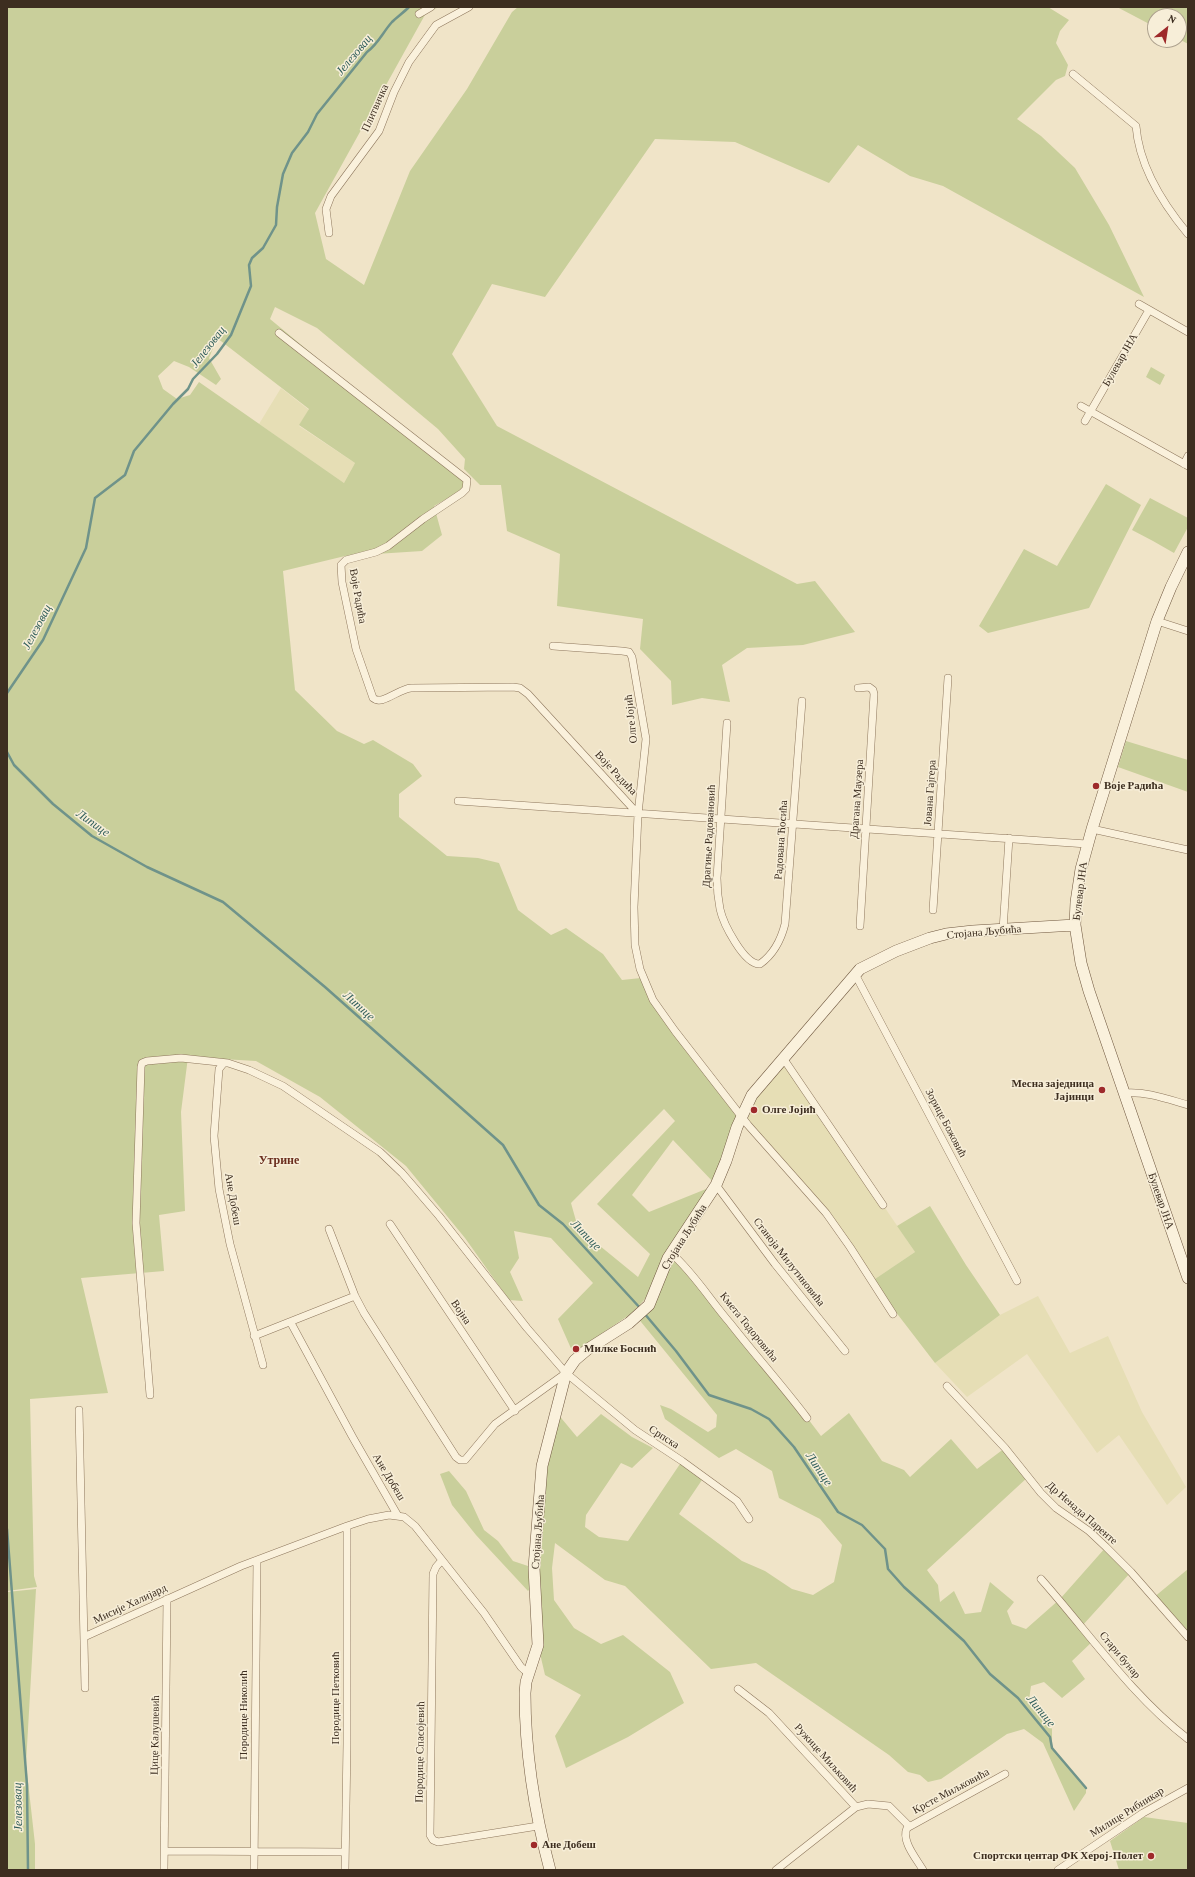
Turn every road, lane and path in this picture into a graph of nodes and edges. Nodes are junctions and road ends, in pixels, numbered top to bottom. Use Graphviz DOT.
graph roads {
  1 [pos="431,7"];
  2 [pos="469,7"];
  3 [pos="418,14"];
  4 [pos="1073,74"];
  5 [pos="329,233"];
  6 [pos="1188,234"];
  7 [pos="1138,304"];
  8 [pos="1149,310"];
  9 [pos="1188,332"];
  10 [pos="279,333"];
  11 [pos="1081,406"];
  12 [pos="1090,411"];
  13 [pos="1085,421"];
  14 [pos="1188,456"];
  15 [pos="1186,465"];
  16 [pos="1188,552"];
  17 [pos="1157,621"];
  18 [pos="1188,632"];
  19 [pos="553,646"];
  20 [pos="948,678"];
  21 [pos="858,688"];
  22 [pos="802,702"];
  23 [pos="727,723"];
  24 [pos="458,801"];
  25 [pos="638,814"];
  26 [pos="720,820"];
  27 [pos="792,825"];
  28 [pos="866,829"];
  29 [pos="1092,829"];
  30 [pos="938,834"];
  31 [pos="1009,838"];
  32 [pos="1088,844"];
  33 [pos="1188,850"];
  34 [pos="933,910"];
  35 [pos="860,926"];
  36 [pos="1075,926"];
  37 [pos="1003,930"];
  38 [pos="753,963"];
  39 [pos="855,974"];
  40 [pos="783,1058"];
  41 [pos="223,1064"];
  42 [pos="1124,1093"];
  43 [pos="1188,1105"];
  44 [pos="741,1116"];
  45 [pos="716,1185"];
  46 [pos="883,1205"];
  47 [pos="390,1224"];
  48 [pos="329,1229"];
  49 [pos="671,1253"];
  50 [pos="1188,1278"];
  51 [pos="1017,1281"];
  52 [pos="355,1296"];
  53 [pos="893,1314"];
  54 [pos="291,1323"];
  55 [pos="254,1336"];
  56 [pos="845,1351"];
  57 [pos="263,1366"];
  58 [pos="566,1373"];
  59 [pos="947,1386"];
  60 [pos="150,1395"];
  61 [pos="79,1410"];
  62 [pos="515,1411"];
  63 [pos="807,1418"];
  64 [pos="398,1516"];
  65 [pos="749,1519"];
  66 [pos="347,1526"];
  67 [pos="257,1560"];
  68 [pos="442,1560"];
  69 [pos="1041,1579"];
  70 [pos="167,1599"];
  71 [pos="84,1637"];
  72 [pos="1188,1638"];
  73 [pos="529,1674"];
  74 [pos="85,1688"];
  75 [pos="738,1690"];
  76 [pos="1188,1739"];
  77 [pos="1005,1774"];
  78 [pos="1188,1788"];
  79 [pos="856,1807"];
  80 [pos="538,1826"];
  81 [pos="909,1826"];
  82 [pos="166,1851"];
  83 [pos="254,1852"];
  84 [pos="345,1852"];
  85 [pos="164,1870"];
  86 [pos="254,1870"];
  87 [pos="345,1870"];
  88 [pos="550,1870"];
  89 [pos="776,1870"];
  90 [pos="923,1870"];
  91 [pos="1058,1870"];
  1 -- 3 [label="street"];
  2 -- 5 [label="street, Плитвичка"];
  4 -- 6 [label="street"];
  7 -- 8 [label="street"];
  8 -- 9 [label="street"];
  8 -- 12 [label="street, Булевар ЈНА"];
  10 -- 25 [label="street, Воје Радића"];
  11 -- 12 [label="street"];
  12 -- 13 [label="street, Булевар ЈНА"];
  12 -- 15 [label="street"];
  14 -- 15 [label="street"];
  16 -- 17 [label="street, Булевар ЈНА"];
  17 -- 18 [label="street"];
  17 -- 29 [label="street, Булевар ЈНА"];
  19 -- 25 [label="street, Олге Јојић"];
  20 -- 30 [label="street, Јована Гајгера"];
  21 -- 28 [label="street, Драгана Маузера"];
  22 -- 27 [label="street, Радована Ћосића"];
  23 -- 26 [label="street, Драгиње Радовановић"];
  24 -- 25 [label="street, Воје Радића"];
  25 -- 26 [label="street, Воје Радића"];
  25 -- 44 [label="street, Олге Јојић"];
  26 -- 27 [label="street, Воје Радића"];
  26 -- 38 [label="street, Драгиње Радовановић"];
  27 -- 28 [label="street, Воје Радића"];
  27 -- 38 [label="street, Радована Ћосића"];
  28 -- 30 [label="street, Воје Радића"];
  28 -- 35 [label="street, Драгана Маузера"];
  29 -- 32 [label="street, Булевар ЈНА"];
  29 -- 33 [label="street"];
  30 -- 31 [label="street, Воје Радића"];
  30 -- 34 [label="street, Јована Гајгера"];
  31 -- 32 [label="street, Воје Радића"];
  31 -- 37 [label="street"];
  32 -- 36 [label="street, Булевар ЈНА"];
  36 -- 37 [label="street, Стојана Љубића"];
  36 -- 42 [label="street, Булевар ЈНА"];
  37 -- 39 [label="street, Стојана Љубића"];
  39 -- 40 [label="street, Стојана Љубића"];
  39 -- 51 [label="street, Зорице Божовић"];
  40 -- 44 [label="street, Стојана Љубића"];
  40 -- 46 [label="street"];
  41 -- 55 [label="street, Ане Добеш"];
  41 -- 58 [label="street, Српска"];
  41 -- 60 [label="street, Српска"];
  42 -- 43 [label="street"];
  42 -- 50 [label="street, Булевар ЈНА"];
  44 -- 45 [label="street, Стојана Љубића"];
  44 -- 53 [label="street, Олге Јојић"];
  45 -- 49 [label="street, Стојана Љубића"];
  45 -- 56 [label="street, Станоја Милутиновића"];
  47 -- 62 [label="street, Војна"];
  48 -- 52 [label="street"];
  49 -- 58 [label="street, Стојана Љубића"];
  49 -- 63 [label="street, Кмета Тодоровића"];
  52 -- 54 [label="street"];
  52 -- 62 [label="street"];
  54 -- 55 [label="street"];
  54 -- 64 [label="street, Ане Добеш"];
  55 -- 57 [label="street, Ане Добеш"];
  58 -- 62 [label="street"];
  58 -- 65 [label="street, Српска"];
  58 -- 73 [label="street, Стојана Љубића"];
  59 -- 72 [label="street, Др Ненада Паренте"];
  61 -- 71 [label="street, Мисије Халијард"];
  64 -- 66 [label="street, Мисије Халијард"];
  64 -- 68 [label="street, Ане Добеш"];
  66 -- 67 [label="street, Мисије Халијард"];
  66 -- 84 [label="street, Породице Петковић"];
  67 -- 70 [label="street, Мисије Халијард"];
  67 -- 83 [label="street, Породице Николић"];
  68 -- 73 [label="street, Ане Добеш"];
  68 -- 80 [label="street, Породице Спасојевић"];
  69 -- 76 [label="street, Стари бунар"];
  70 -- 71 [label="street, Мисије Халијард"];
  70 -- 82 [label="street, Цице Калушевић"];
  71 -- 74 [label="street"];
  73 -- 80 [label="street, Стојана Љубића"];
  75 -- 79 [label="street, Ружице Миљковић"];
  77 -- 81 [label="street, Крсте Миљковића"];
  78 -- 91 [label="street, Милице Рибникар"];
  79 -- 81 [label="street"];
  79 -- 89 [label="street, Ружице Миљковић"];
  80 -- 88 [label="street, Стојана Љубића"];
  81 -- 90 [label="street, Крсте Миљковића"];
  82 -- 83 [label="street"];
  82 -- 85 [label="street, Цице Калушевић"];
  83 -- 84 [label="street"];
  83 -- 86 [label="street, Породице Николић"];
  84 -- 87 [label="street, Породице Петковић"];
}
